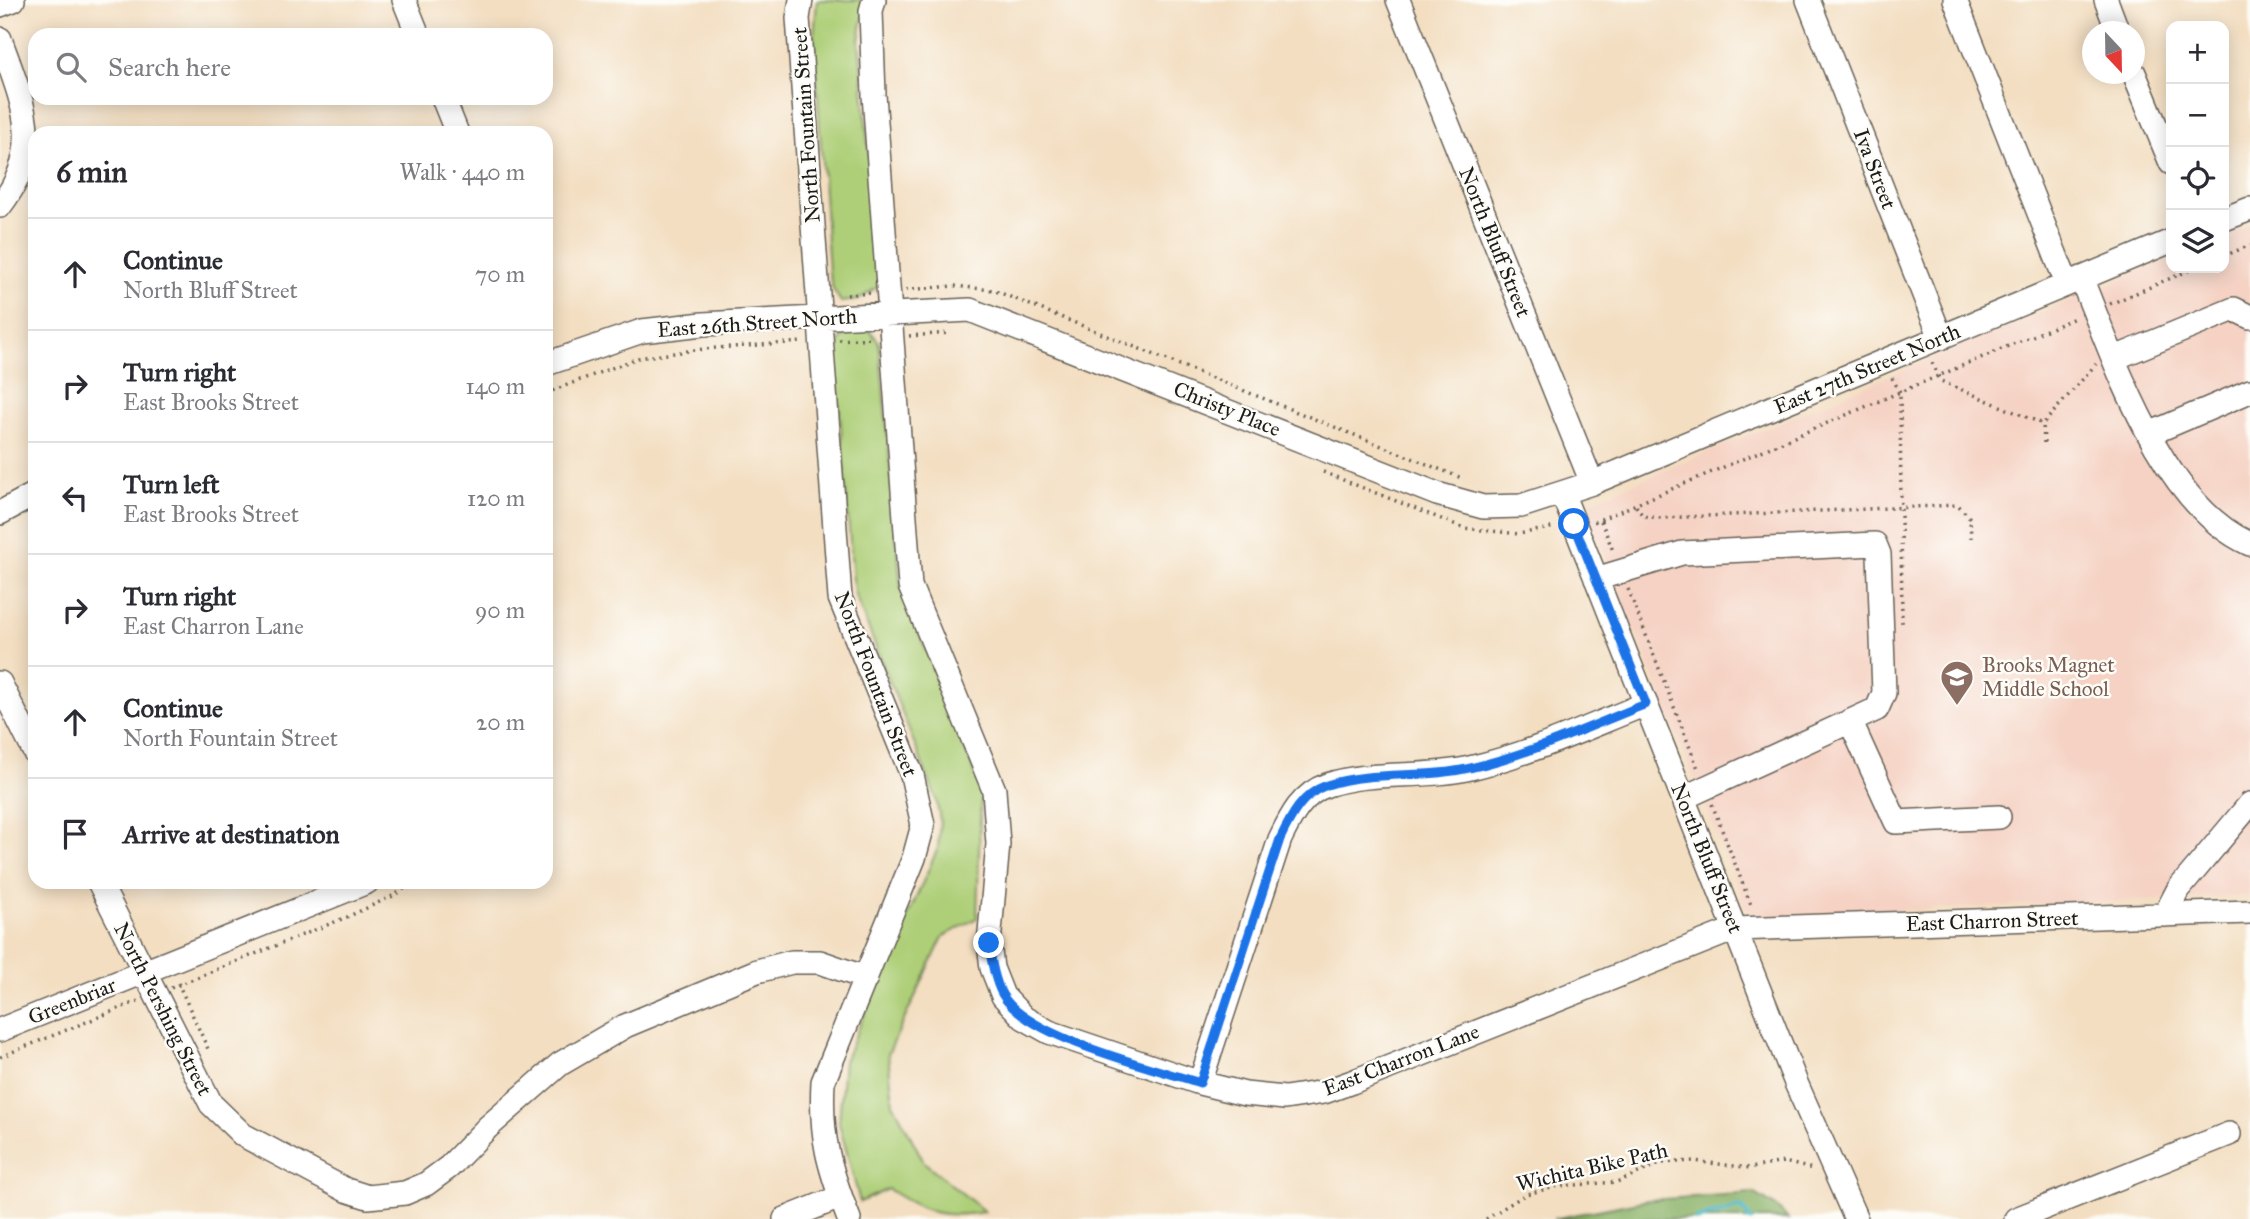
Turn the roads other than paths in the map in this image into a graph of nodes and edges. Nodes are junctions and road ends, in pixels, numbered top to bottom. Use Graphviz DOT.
graph roads {
  1 [pos="13,0"];
  2 [pos="404,0"];
  3 [pos="801,0"];
  4 [pos="874,0"];
  5 [pos="1398,0"];
  6 [pos="1808,0"];
  7 [pos="1955,0"];
  8 [pos="2106,0"];
  9 [pos="0,5"];
  10 [pos="2114,21"];
  11 [pos="415,28"];
  12 [pos="0,39"];
  13 [pos="2139,84"];
  14 [pos="446,105"];
  15 [pos="454,126"];
  16 [pos="2166,151"];
  17 [pos="0,206"];
  18 [pos="2250,209"];
  19 [pos="2229,217"];
  20 [pos="2166,243"];
  21 [pos="2074,281"];
  22 [pos="890,314"];
  23 [pos="2250,317"];
  24 [pos="819,319"];
  25 [pos="1941,338"];
  26 [pos="553,358"];
  27 [pos="2109,358"];
  28 [pos="2250,391"];
  29 [pos="2149,434"];
  30 [pos="1592,483"];
  31 [pos="1563,495"];
  32 [pos="28,498"];
  33 [pos="0,513"];
  34 [pos="2250,544"];
  35 [pos="1596,579"];
  36 [pos="0,683"];
  37 [pos="1646,704"];
  38 [pos="1851,723"];
  39 [pos="28,739"];
  40 [pos="1683,798"];
  41 [pos="2250,804"];
  42 [pos="1999,817"];
  43 [pos="102,889"];
  44 [pos="350,889"];
  45 [pos="2250,912"];
  46 [pos="2165,915"];
  47 [pos="1735,929"];
  48 [pos="143,972"];
  49 [pos="866,978"];
  50 [pos="0,1030"];
  51 [pos="1200,1083"];
  52 [pos="2229,1134"];
  53 [pos="840,1197"];
  54 [pos="785,1219"];
  55 [pos="849,1219"];
  56 [pos="1856,1219"];
  57 [pos="2016,1219"];
  1 -- 9 [label="street"];
  2 -- 11 [label="street"];
  3 -- 24 [label="street, North Fountain Street"];
  4 -- 22 [label="street"];
  5 -- 30 [label="street, North Bluff Street"];
  6 -- 25 [label="street, Iva Street"];
  7 -- 21 [label="street"];
  8 -- 10 [label="street"];
  12 -- 17 [label="street"];
  13 -- 16 [label="street"];
  14 -- 15 [label="street"];
  18 -- 19 [label="street"];
  20 -- 21 [label="street, East 27th Street North"];
  21 -- 25 [label="street, East 27th Street North"];
  21 -- 27 [label="street"];
  22 -- 24 [label="street, East 26th Street North"];
  22 -- 31 [label="street, Christy Place"];
  22 -- 51 [label="street, East Charron Lane"];
  23 -- 27 [label="street"];
  24 -- 26 [label="street, East 26th Street North"];
  24 -- 49 [label="street, North Fountain Street"];
  25 -- 30 [label="street, East 27th Street North"];
  27 -- 29 [label="street"];
  28 -- 29 [label="street"];
  29 -- 34 [label="street"];
  30 -- 31 [label="street, East 27th Street North"];
  31 -- 35 [label="street, North Bluff Street"];
  32 -- 33 [label="street"];
  35 -- 37 [label="street, North Bluff Street"];
  35 -- 38 [label="street"];
  36 -- 39 [label="street"];
  37 -- 40 [label="street, North Bluff Street"];
  37 -- 51 [label="street"];
  38 -- 40 [label="street"];
  38 -- 42 [label="street"];
  40 -- 47 [label="street, North Bluff Street"];
  41 -- 46 [label="street"];
  43 -- 48 [label="street, North Pershing Street"];
  44 -- 48 [label="street, Greenbriar"];
  45 -- 46 [label="street, East Charron Street"];
  46 -- 47 [label="street, East Charron Street"];
  47 -- 51 [label="street, East Charron Lane"];
  47 -- 56 [label="street, North Bluff Street"];
  48 -- 49 [label="street, North Pershing Street"];
  48 -- 50 [label="street, Greenbriar"];
  49 -- 53 [label="street, North Fountain Street"];
  52 -- 57 [label="street"];
  53 -- 54 [label="street"];
  53 -- 55 [label="street, North Fountain Street"];
}
